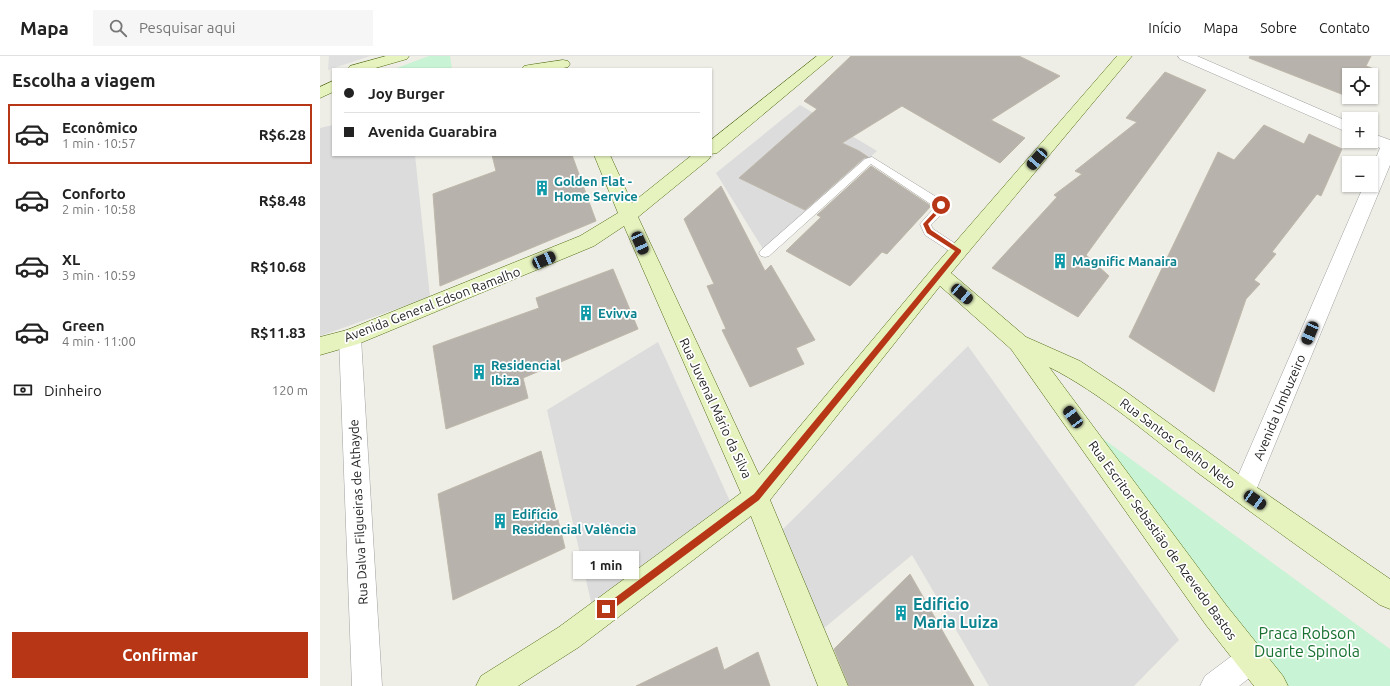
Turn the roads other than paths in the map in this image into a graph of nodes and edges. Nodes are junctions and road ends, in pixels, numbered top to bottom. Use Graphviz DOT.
graph roads {
  1 [pos="402,56"];
  2 [pos="826,56"];
  3 [pos="1125,56"];
  4 [pos="1184,56"];
  5 [pos="563,63"];
  6 [pos="368,65"];
  7 [pos="535,68"];
  8 [pos="332,74"];
  9 [pos="320,77"];
  10 [pos="332,87"];
  11 [pos="320,93"];
  12 [pos="332,100"];
  13 [pos="320,102"];
  14 [pos="1342,125"];
  15 [pos="1385,144"];
  16 [pos="712,148"];
  17 [pos="602,156"];
  18 [pos="702,156"];
  19 [pos="628,215"];
  20 [pos="958,251"];
  21 [pos="765,253"];
  22 [pos="939,274"];
  23 [pos="350,338"];
  24 [pos="1019,343"];
  25 [pos="320,346"];
  26 [pos="1243,492"];
  27 [pos="756,497"];
  28 [pos="1390,595"];
  29 [pos="1251,659"];
  30 [pos="367,686"];
  31 [pos="491,686"];
  32 [pos="833,686"];
  33 [pos="1215,686"];
  34 [pos="1273,686"];
  1 -- 6 [label="main road"];
  2 -- 16 [label="main road"];
  3 -- 20 [label="main road"];
  4 -- 14 [label="street"];
  5 -- 7 [label="main road"];
  8 -- 9 [label="main road"];
  10 -- 11 [label="main road"];
  12 -- 13 [label="main road"];
  15 -- 26 [label="street, Avenida Umbuzeiro"];
  17 -- 19 [label="main road, Rua Juvenal Mário da Silva"];
  18 -- 19 [label="main road, Avenida General Edson Ramalho"];
  19 -- 23 [label="main road, Avenida General Edson Ramalho"];
  19 -- 27 [label="main road, Rua Juvenal Mário da Silva"];
  20 -- 21 [label="lane"];
  20 -- 22 [label="main road"];
  22 -- 24 [label="main road, Rua Escritor Sebastião de Azevedo Bastos"];
  22 -- 27 [label="main road"];
  23 -- 25 [label="main road, Avenida General Edson Ramalho"];
  23 -- 30 [label="street, Rua Dalva Filgueiras de Athayde"];
  24 -- 26 [label="main road, Rua Santos Coelho Neto"];
  24 -- 29 [label="main road, Rua Escritor Sebastião de Azevedo Bastos"];
  26 -- 28 [label="main road, Rua Santos Coelho Neto"];
  27 -- 31 [label="main road"];
  27 -- 32 [label="main road, Rua Juvenal Mário da Silva"];
  29 -- 33 [label="street"];
  29 -- 34 [label="main road, Rua Escritor Sebastião de Azevedo Bastos"];
}
